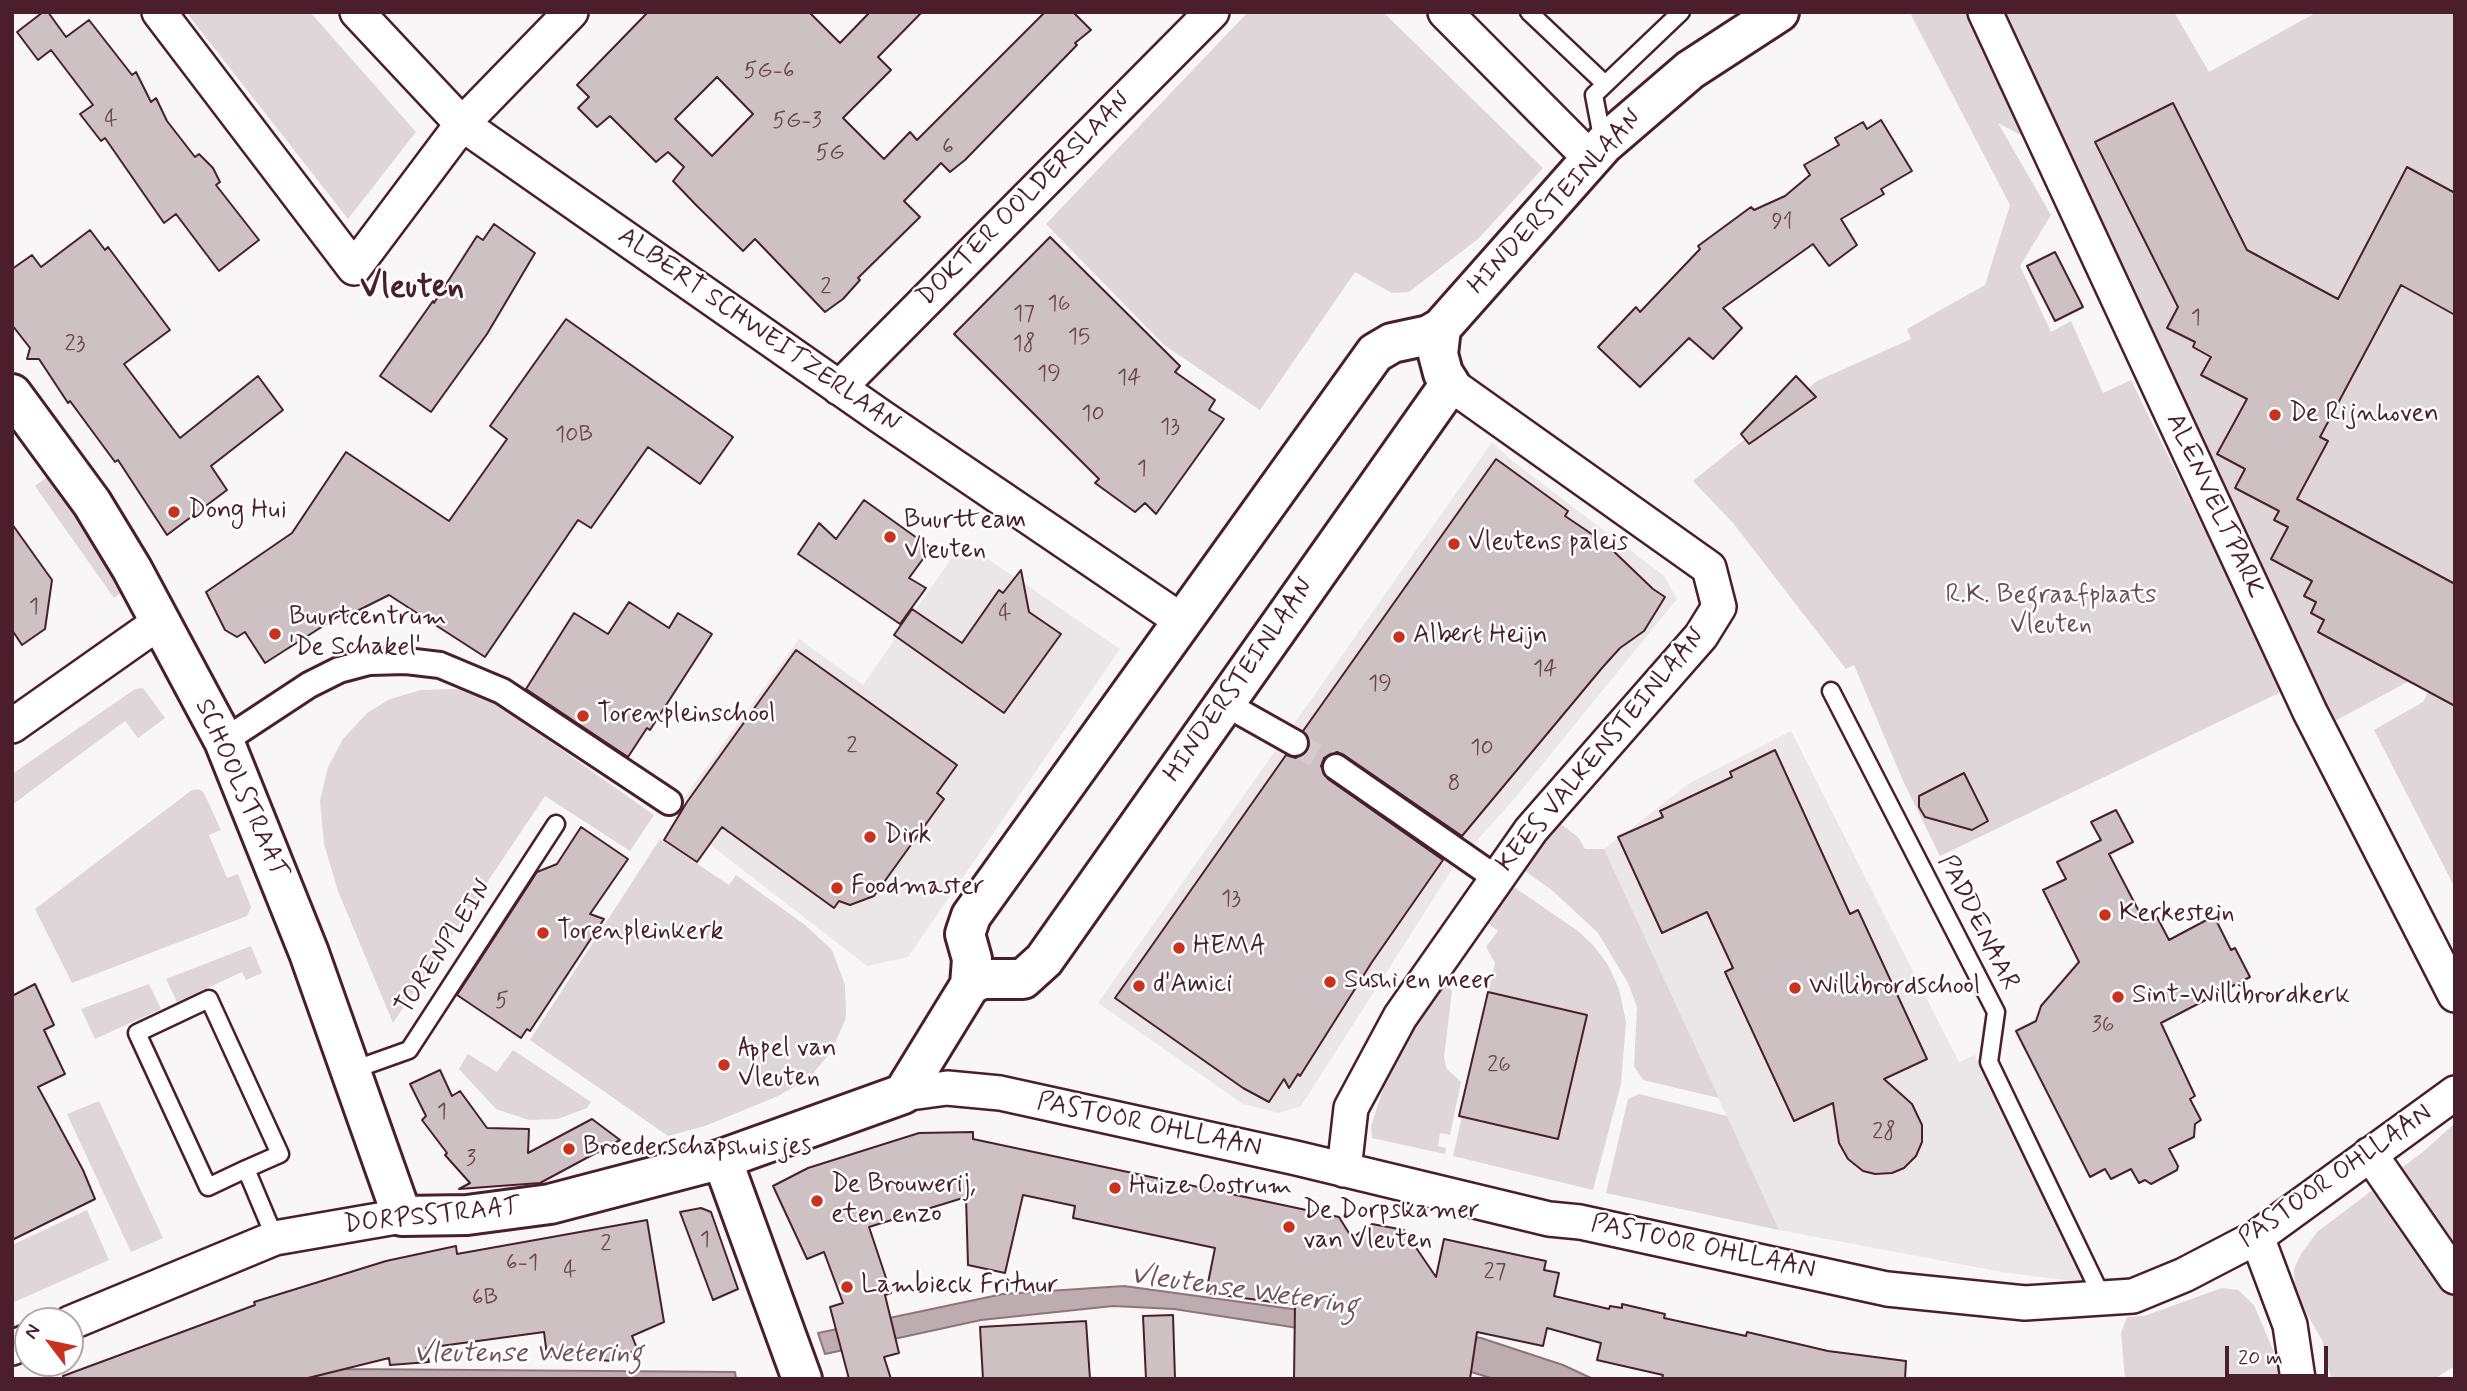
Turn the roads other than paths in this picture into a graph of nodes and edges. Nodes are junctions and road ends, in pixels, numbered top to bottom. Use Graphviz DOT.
graph roads {
  1 [pos="159,12"];
  2 [pos="357,12"];
  3 [pos="571,12"];
  4 [pos="1212,12"];
  5 [pos="1445,12"];
  6 [pos="1529,12"];
  7 [pos="1681,12"];
  8 [pos="1984,12"];
  9 [pos="1767,14"];
  10 [pos="1599,90"];
  11 [pos="462,124"];
  12 [pos="1597,151"];
  13 [pos="1441,328"];
  14 [pos="1450,384"];
  15 [pos="839,388"];
  16 [pos="12,394"];
  17 [pos="161,621"];
  18 [pos="1182,621"];
  19 [pos="1831,691"];
  20 [pos="1224,703"];
  21 [pos="12,726"];
  22 [pos="224,741"];
  23 [pos="1294,743"];
  24 [pos="1336,767"];
  25 [pos="669,802"];
  26 [pos="556,824"];
  27 [pos="1496,878"];
  28 [pos="970,985"];
  29 [pos="2455,995"];
  30 [pos="353,1070"];
  31 [pos="2455,1093"];
  32 [pos="903,1094"];
  33 [pos="2370,1154"];
  34 [pos="722,1159"];
  35 [pos="246,1170"];
  36 [pos="1344,1170"];
  37 [pos="402,1216"];
  38 [pos="2257,1237"];
  39 [pos="275,1238"];
  40 [pos="2455,1277"];
  41 [pos="2102,1297"];
  42 [pos="84,1317"];
  43 [pos="802,1379"];
  44 [pos="2298,1379"];
  1 -- 11 [label="street"];
  2 -- 11 [label="street, ALBERT SCHWEITZERLAAN"];
  3 -- 11 [label="street"];
  4 -- 15 [label="street, DOKTER OOLDERSLAAN"];
  5 -- 12 [label="street"];
  6 -- 10 [label="lane"];
  7 -- 10 [label="lane"];
  8 -- 29 [label="street, ALENVELTPARK"];
  9 -- 12 [label="street, HINDERSTEINLAAN"];
  10 -- 12 [label="lane"];
  11 -- 15 [label="street, ALBERT SCHWEITZERLAAN"];
  12 -- 13 [label="street, HINDERSTEINLAAN"];
  13 -- 14 [label="street"];
  13 -- 18 [label="street, HINDERSTEINLAAN"];
  14 -- 20 [label="street, HINDERSTEINLAAN"];
  14 -- 27 [label="street, KEES VALKENSTEINLAAN"];
  15 -- 18 [label="street, ALBERT SCHWEITZERLAAN"];
  16 -- 17 [label="street, SCHOOLSTRAAT"];
  17 -- 21 [label="street"];
  17 -- 22 [label="street, SCHOOLSTRAAT"];
  18 -- 28 [label="street, HINDERSTEINLAAN"];
  19 -- 41 [label="lane, PADDENAAR"];
  20 -- 23 [label="street"];
  20 -- 28 [label="street, HINDERSTEINLAAN"];
  22 -- 25 [label="street"];
  22 -- 30 [label="street, SCHOOLSTRAAT"];
  24 -- 27 [label="street"];
  26 -- 30 [label="lane, TORENPLEIN"];
  27 -- 36 [label="street, KEES VALKENSTEINLAAN"];
  28 -- 32 [label="street"];
  30 -- 37 [label="street, SCHOOLSTRAAT"];
  31 -- 33 [label="street, PASTOOR OHLLAAN"];
  32 -- 34 [label="street"];
  32 -- 36 [label="street, PASTOOR OHLLAAN"];
  33 -- 38 [label="street, PASTOOR OHLLAAN"];
  33 -- 40 [label="street"];
  34 -- 37 [label="street, DORPSSTRAAT"];
  34 -- 43 [label="street"];
  35 -- 35 [label="lane"];
  35 -- 39 [label="lane"];
  36 -- 41 [label="street, PASTOOR OHLLAAN"];
  37 -- 39 [label="street, DORPSSTRAAT"];
  38 -- 41 [label="street, PASTOOR OHLLAAN"];
  38 -- 44 [label="street"];
  39 -- 42 [label="street, DORPSSTRAAT"];
}
